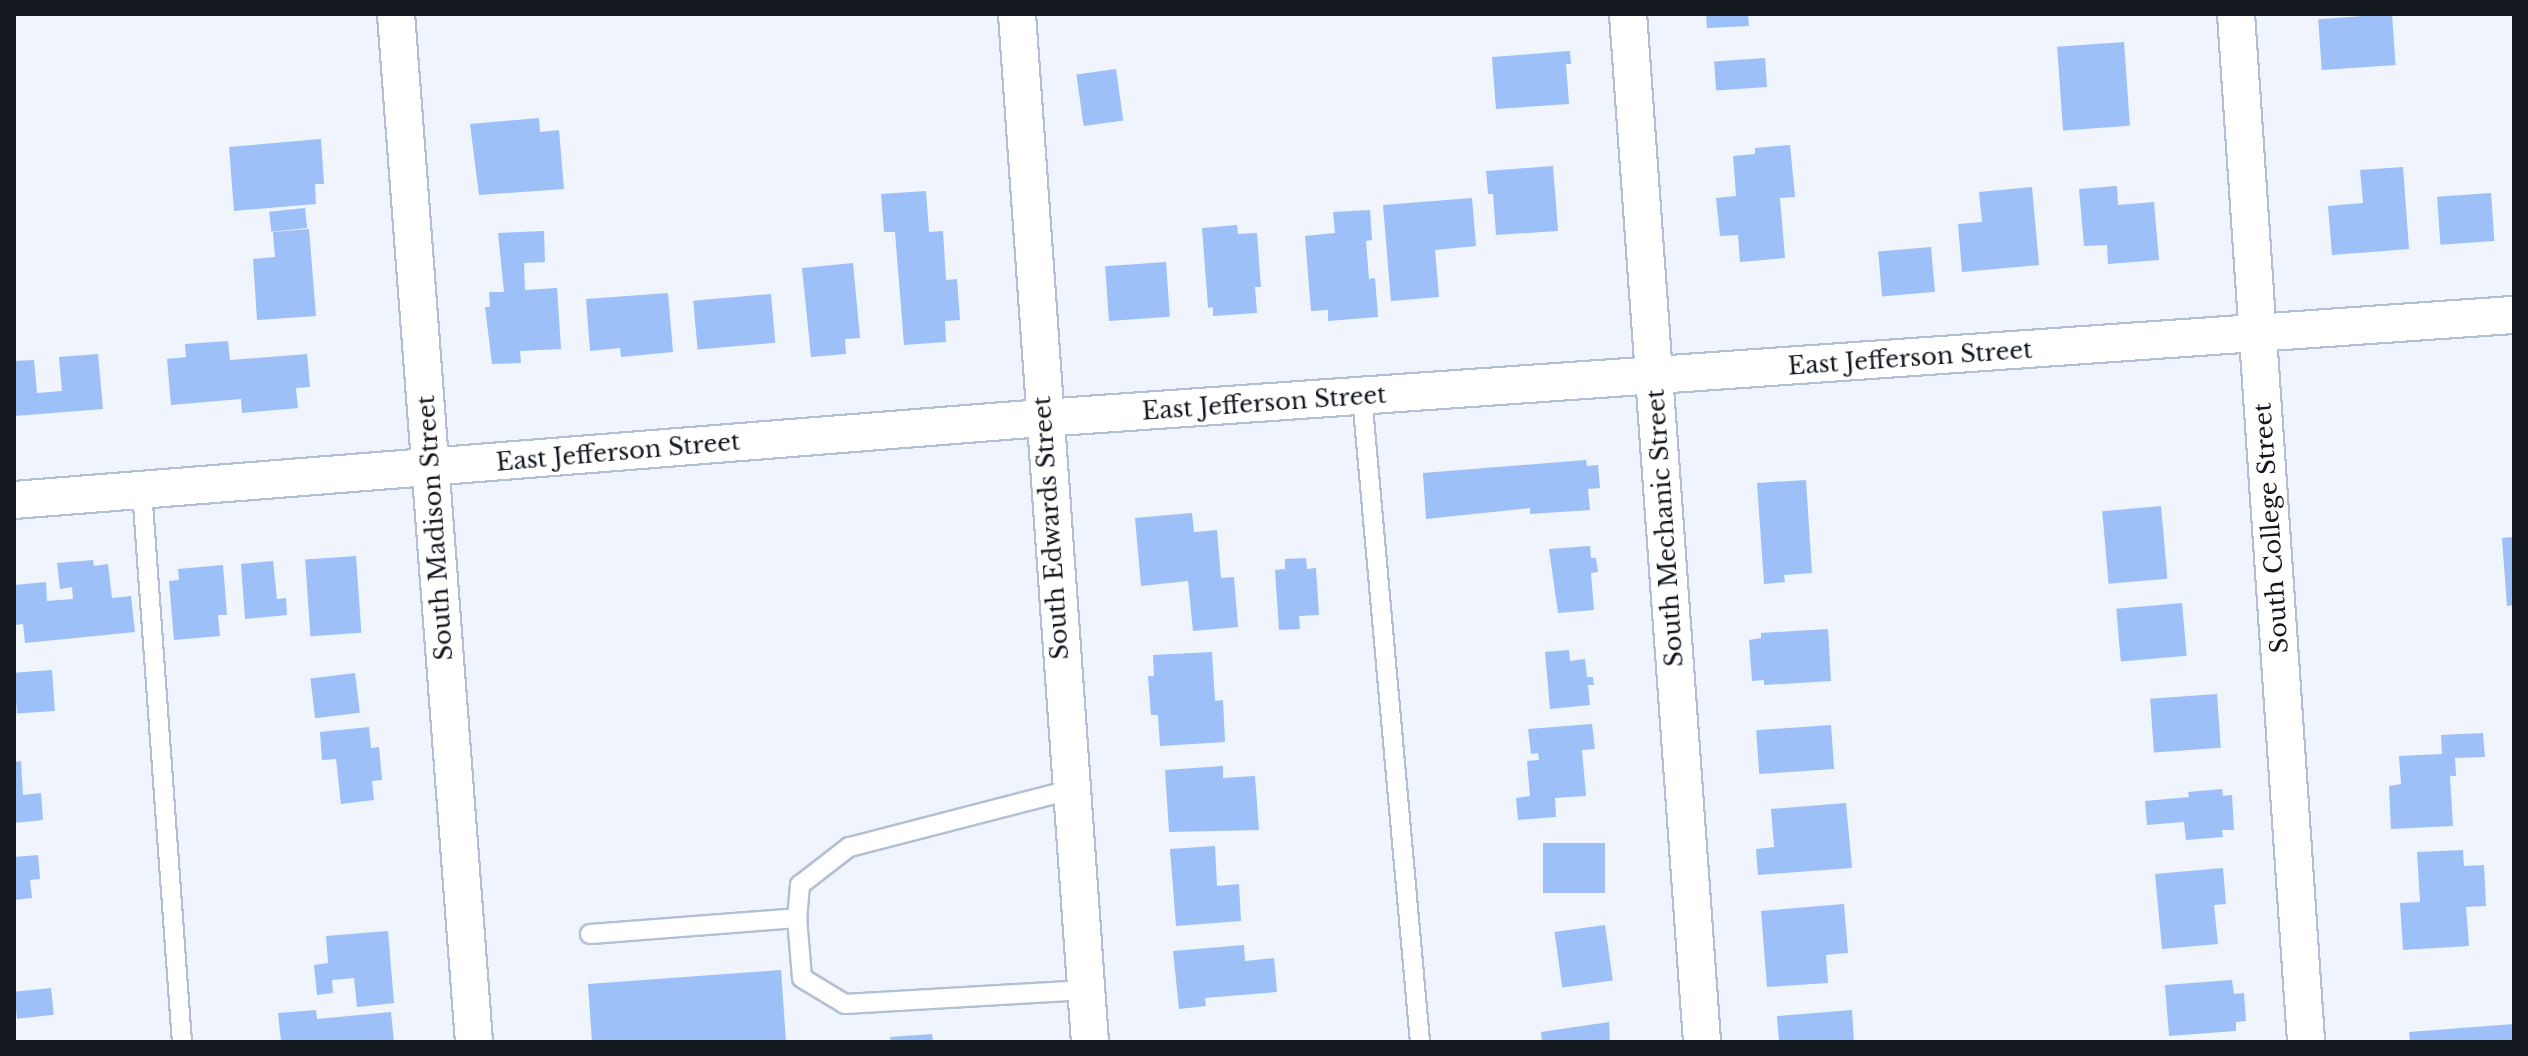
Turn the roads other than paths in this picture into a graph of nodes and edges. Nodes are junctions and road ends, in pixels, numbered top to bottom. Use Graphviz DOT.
graph roads {
  1 [pos="396,14"];
  2 [pos="1017,14"];
  3 [pos="1628,14"];
  4 [pos="2236,14"];
  5 [pos="2514,315"];
  6 [pos="2257,332"];
  7 [pos="1654,377"];
  8 [pos="1362,396"];
  9 [pos="1043,418"];
  10 [pos="431,467"];
  11 [pos="142,490"];
  12 [pos="14,500"];
  13 [pos="1070,790"];
  14 [pos="797,918"];
  15 [pos="590,934"];
  16 [pos="1086,990"];
  17 [pos="182,1042"];
  18 [pos="474,1042"];
  19 [pos="1090,1042"];
  20 [pos="1420,1042"];
  21 [pos="1702,1042"];
  22 [pos="2306,1042"];
  1 -- 10 [label="street, South Madison Street"];
  2 -- 9 [label="street, South Edwards Street"];
  3 -- 7 [label="street, South Mechanic Street"];
  4 -- 6 [label="street, South College Street"];
  5 -- 6 [label="street, East Jefferson Street"];
  6 -- 7 [label="street, East Jefferson Street"];
  6 -- 22 [label="street, South College Street"];
  7 -- 8 [label="street, East Jefferson Street"];
  7 -- 21 [label="street, South Mechanic Street"];
  8 -- 9 [label="street, East Jefferson Street"];
  8 -- 20 [label="lane"];
  9 -- 10 [label="street, East Jefferson Street"];
  9 -- 13 [label="street, South Edwards Street"];
  10 -- 11 [label="street, East Jefferson Street"];
  10 -- 18 [label="street, South Madison Street"];
  11 -- 12 [label="street, East Jefferson Street"];
  11 -- 17 [label="lane"];
  13 -- 14 [label="lane"];
  13 -- 16 [label="street, South Edwards Street"];
  14 -- 15 [label="lane"];
  14 -- 16 [label="lane"];
  16 -- 19 [label="street, South Edwards Street"];
}
